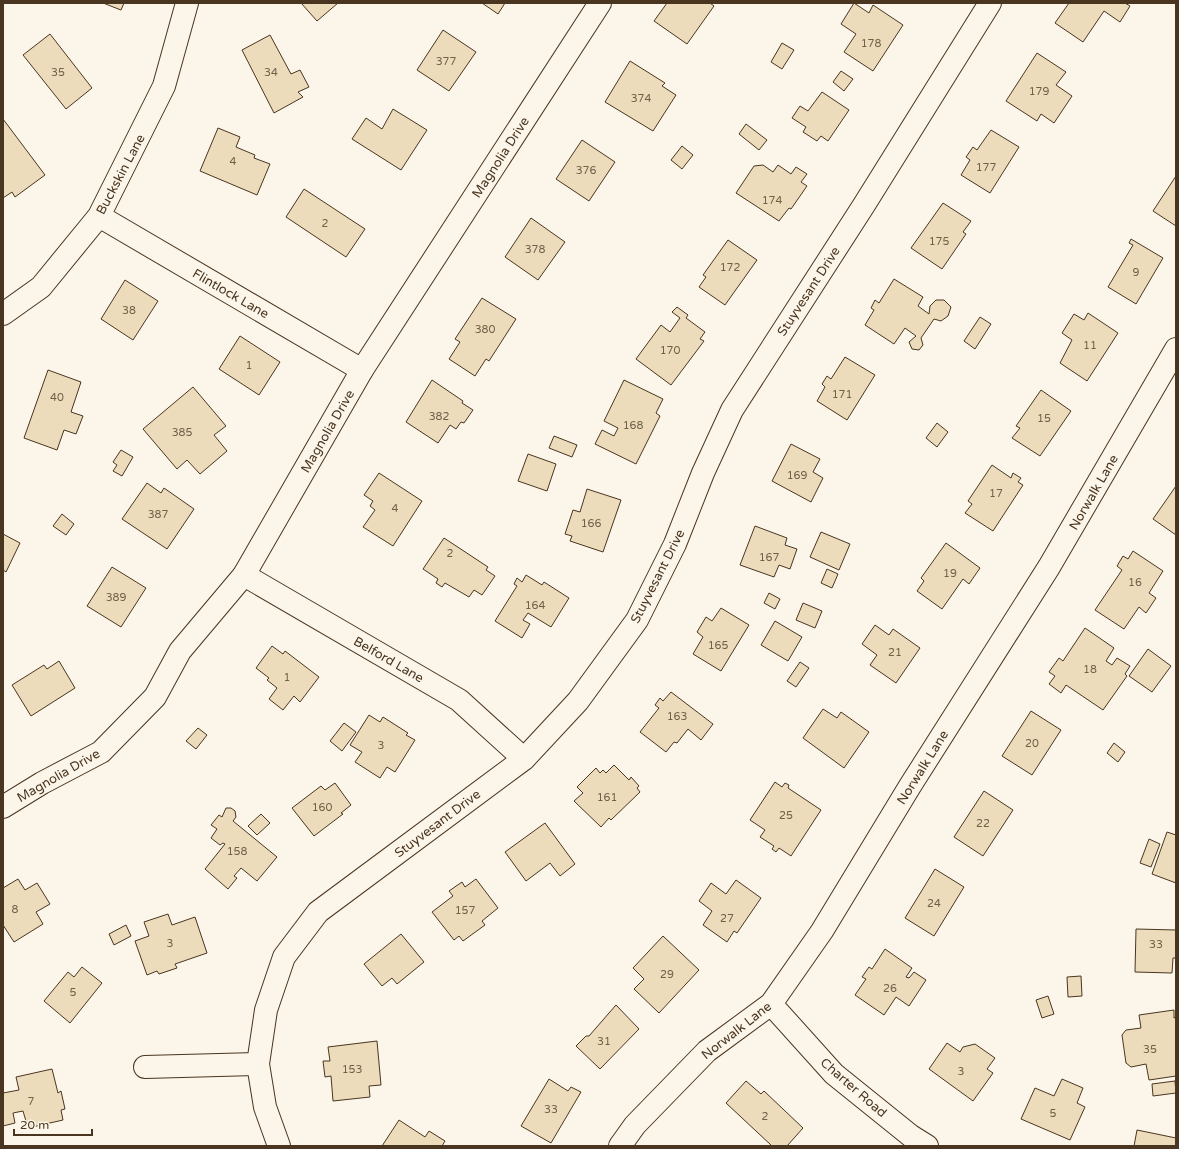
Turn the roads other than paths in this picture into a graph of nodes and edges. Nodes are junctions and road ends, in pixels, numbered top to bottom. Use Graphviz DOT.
graph roads {
  1 [pos="187,3"];
  2 [pos="600,3"];
  3 [pos="990,3"];
  4 [pos="98,216"];
  5 [pos="3,314"];
  6 [pos="1176,349"];
  7 [pos="362,370"];
  8 [pos="244,575"];
  9 [pos="524,759"];
  10 [pos="3,807"];
  11 [pos="771,1004"];
  12 [pos="258,1064"];
  13 [pos="145,1066"];
  14 [pos="279,1146"];
  15 [pos="620,1146"];
  16 [pos="927,1146"];
  1 -- 4 [label="street, Buckskin Lane"];
  2 -- 7 [label="street, Magnolia Drive"];
  3 -- 9 [label="street, Stuyvesant Drive"];
  4 -- 5 [label="street, Buckskin Lane"];
  4 -- 7 [label="street, Flintlock Lane"];
  6 -- 11 [label="street, Norwalk Lane"];
  7 -- 8 [label="street, Magnolia Drive"];
  8 -- 9 [label="street, Belford Lane"];
  8 -- 10 [label="street, Magnolia Drive"];
  9 -- 12 [label="street, Stuyvesant Drive"];
  11 -- 15 [label="street, Norwalk Lane"];
  11 -- 16 [label="street, Charter Road"];
  12 -- 13 [label="street"];
  12 -- 14 [label="street, Stuyvesant Drive"];
}
